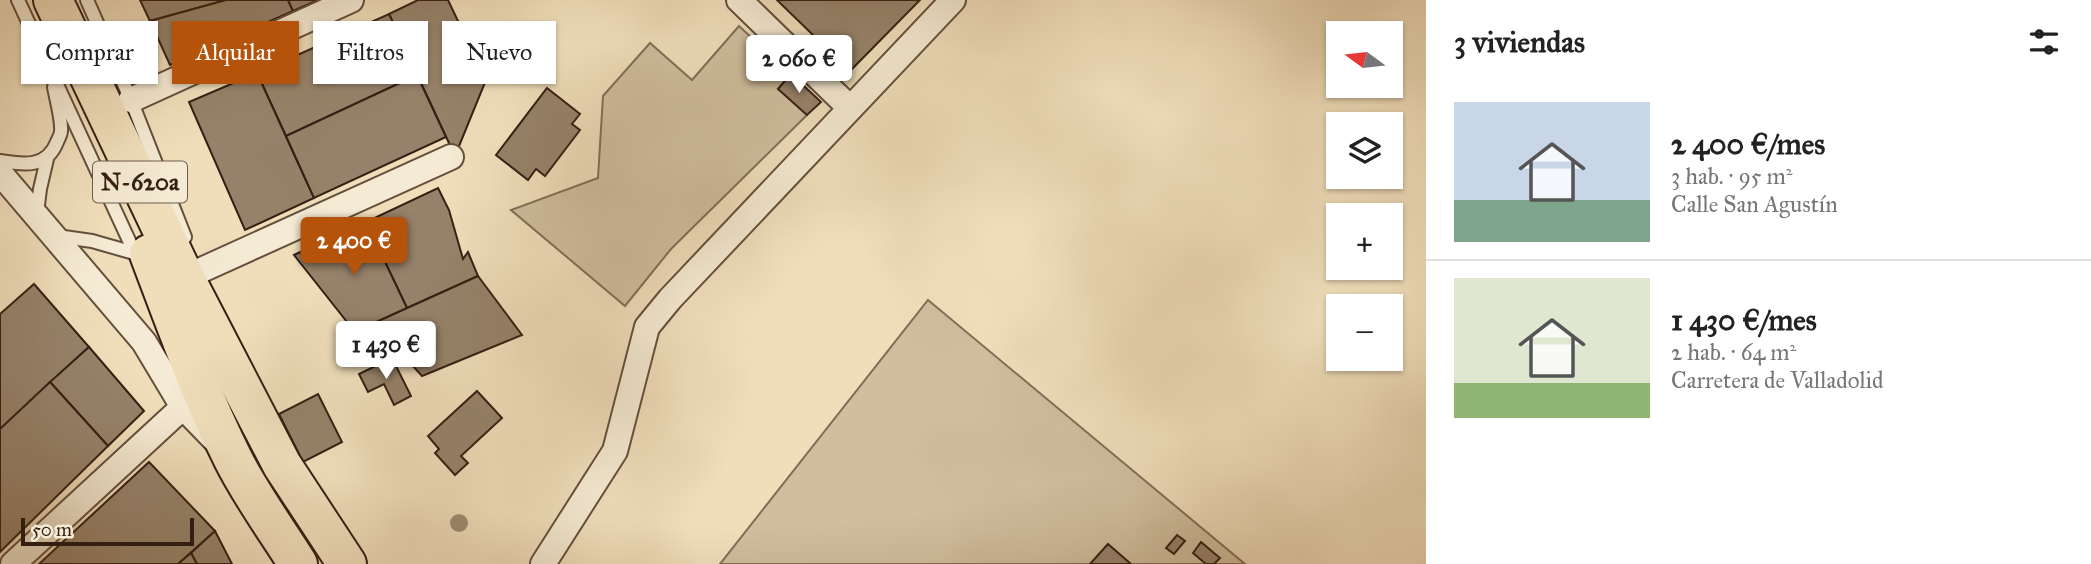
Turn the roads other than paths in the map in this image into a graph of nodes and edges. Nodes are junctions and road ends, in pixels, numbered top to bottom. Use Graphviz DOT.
graph roads {
  1 [pos="18,0"];
  2 [pos="53,0"];
  3 [pos="87,0"];
  4 [pos="351,0"];
  5 [pos="739,0"];
  6 [pos="953,0"];
  7 [pos="28,21"];
  8 [pos="53,84"];
  9 [pos="58,84"];
  10 [pos="131,100"];
  11 [pos="850,108"];
  12 [pos="450,156"];
  13 [pos="47,159"];
  14 [pos="0,161"];
  15 [pos="0,173"];
  16 [pos="37,217"];
  17 [pos="53,236"];
  18 [pos="134,253"];
  19 [pos="193,261"];
  20 [pos="188,359"];
  21 [pos="229,362"];
  22 [pos="183,407"];
  23 [pos="232,457"];
  24 [pos="13,564"];
  25 [pos="298,564"];
  26 [pos="347,564"];
  27 [pos="543,564"];
  1 -- 7 [label="lane"];
  2 -- 20 [label="highway, N-620a"];
  2 -- 21 [label="highway, N-620a"];
  3 -- 10 [label="lane"];
  4 -- 10 [label="street"];
  5 -- 11 [label="street"];
  6 -- 11 [label="street"];
  8 -- 13 [label="lane"];
  9 -- 18 [label="lane"];
  10 -- 19 [label="lane"];
  11 -- 27 [label="street"];
  12 -- 19 [label="street"];
  13 -- 14 [label="lane"];
  13 -- 16 [label="lane"];
  15 -- 16 [label="street"];
  16 -- 17 [label="street"];
  17 -- 18 [label="lane"];
  17 -- 22 [label="street"];
  18 -- 20 [label="lane"];
  19 -- 21 [label="lane"];
  20 -- 23 [label="highway, N-620a"];
  21 -- 26 [label="highway, N-620a"];
  22 -- 23 [label="street"];
  22 -- 24 [label="street"];
  23 -- 25 [label="highway, N-620a"];
}
